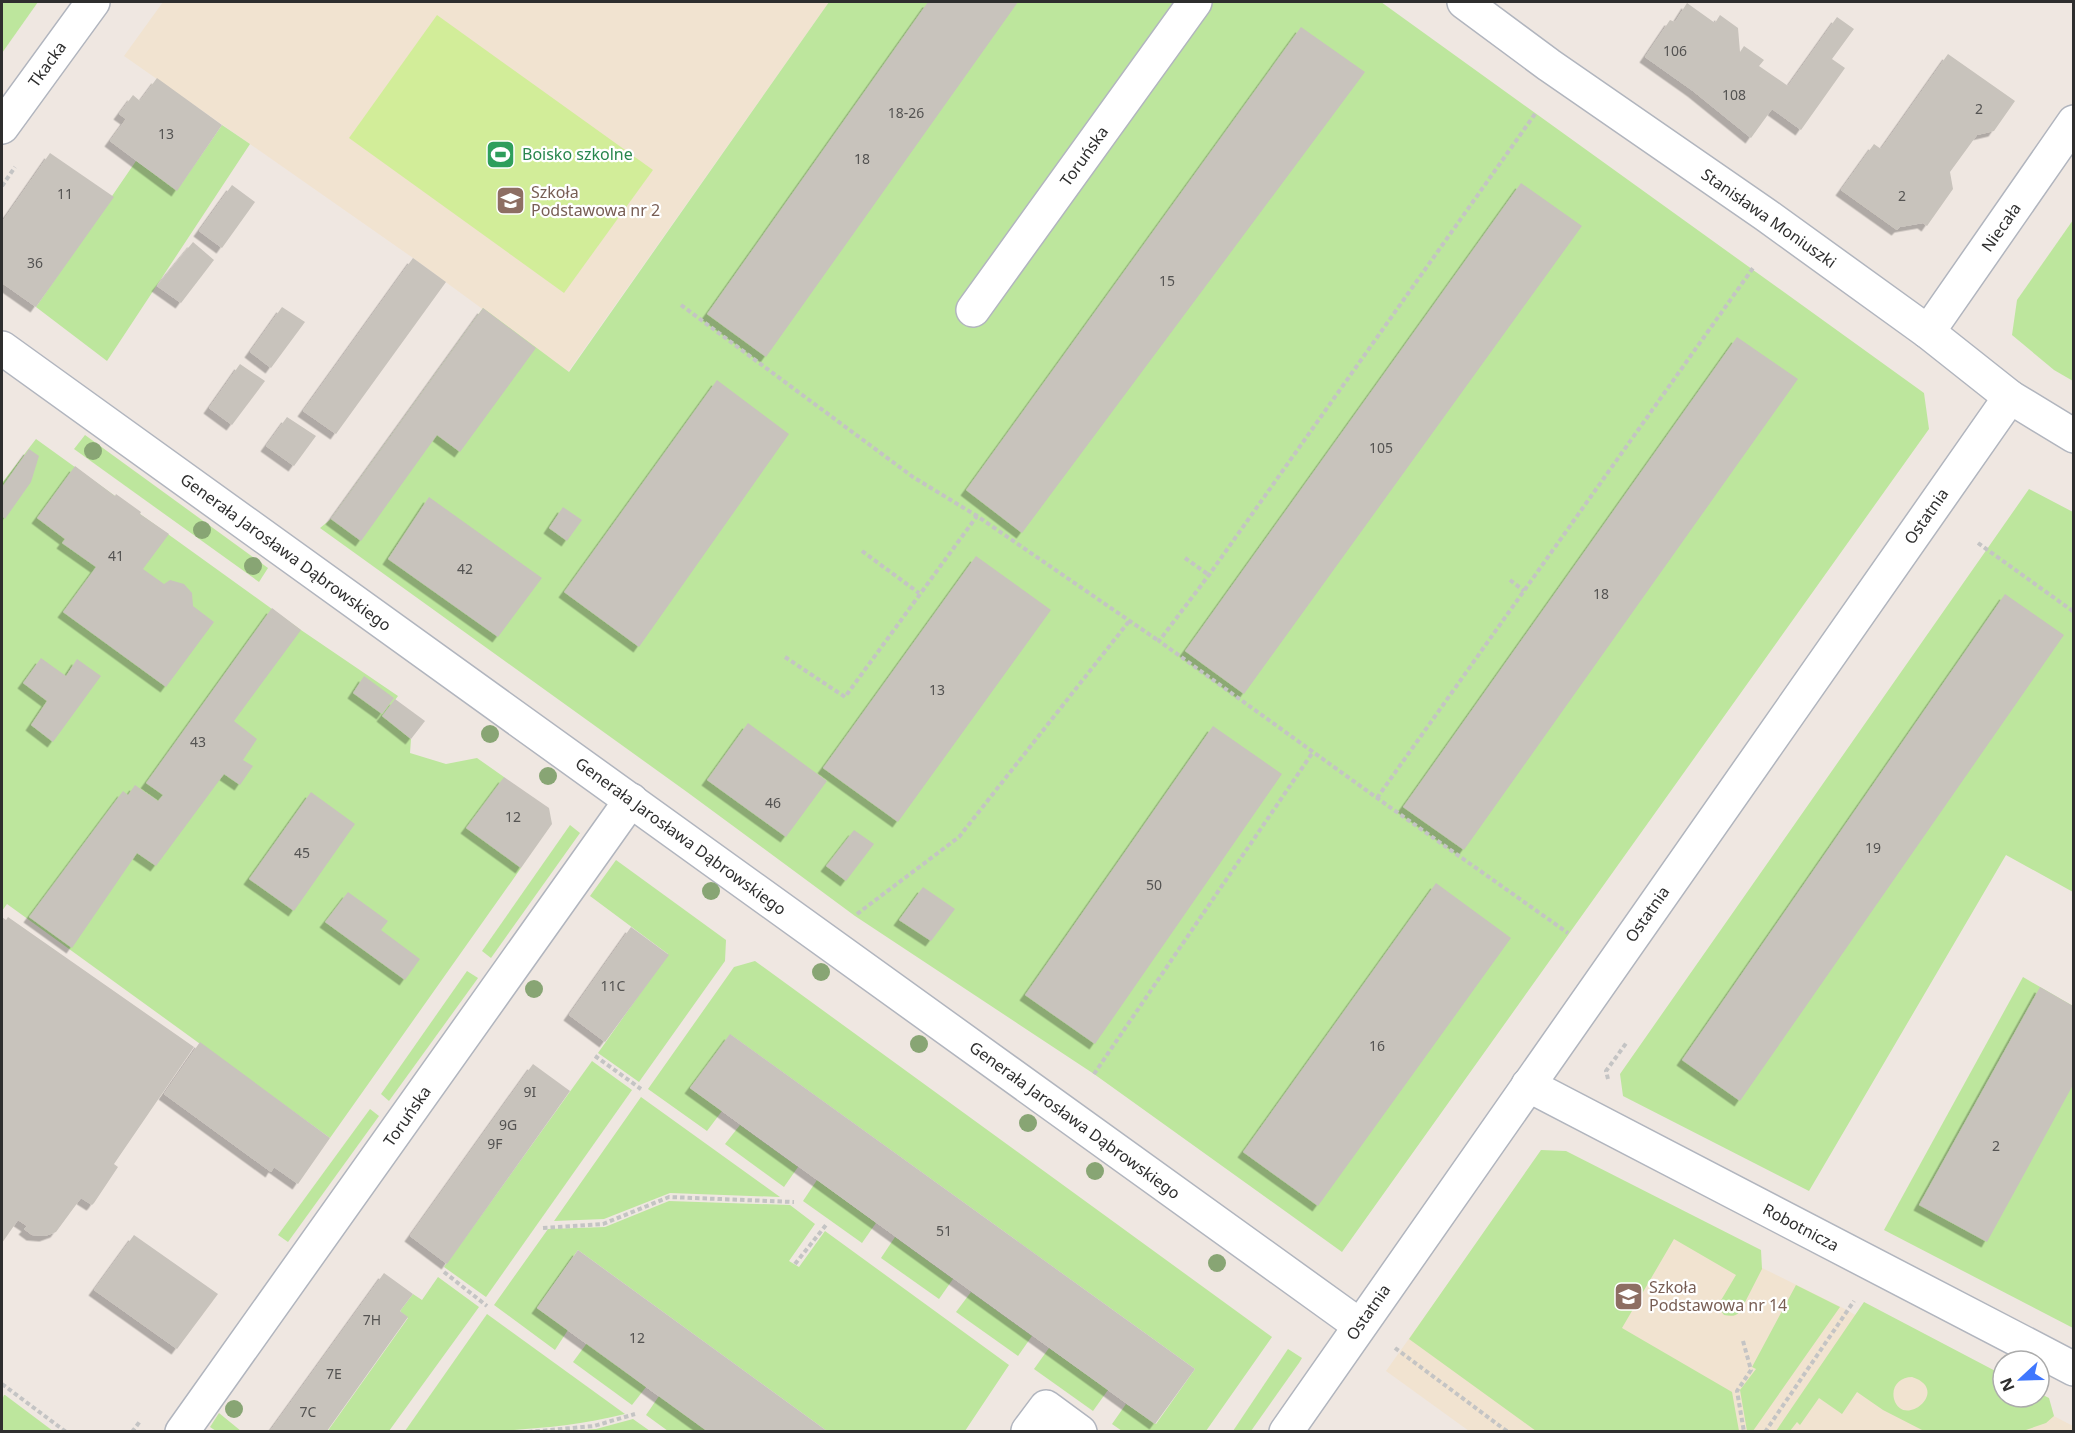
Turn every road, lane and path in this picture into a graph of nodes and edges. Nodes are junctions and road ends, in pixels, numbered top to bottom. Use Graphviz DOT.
graph roads {
  1 [pos="93,2"];
  2 [pos="1195,2"];
  3 [pos="1464,2"];
  4 [pos="1535,114"];
  5 [pos="2073,123"];
  6 [pos="2,127"];
  7 [pos="1752,268"];
  8 [pos="681,305"];
  9 [pos="973,310"];
  10 [pos="1928,332"];
  11 [pos="2,348"];
  12 [pos="2010,397"];
  13 [pos="2073,435"];
  14 [pos="977,516"];
  15 [pos="1978,543"];
  16 [pos="862,551"];
  17 [pos="1185,558"];
  18 [pos="1209,575"];
  19 [pos="1510,580"];
  20 [pos="1524,591"];
  21 [pos="919,593"];
  22 [pos="2073,612"];
  23 [pos="1130,620"];
  24 [pos="1160,641"];
  25 [pos="784,657"];
  26 [pos="1313,752"];
  27 [pos="1377,798"];
  28 [pos="631,800"];
  29 [pos="855,916"];
  30 [pos="1568,933"];
  31 [pos="595,1056"];
  32 [pos="1094,1074"];
  33 [pos="1528,1085"];
  34 [pos="641,1089"];
  35 [pos="794,1202"];
  36 [pos="826,1225"];
  37 [pos="543,1228"];
  38 [pos="795,1264"];
  39 [pos="444,1272"];
  40 [pos="1858,1293"];
  41 [pos="487,1306"];
  42 [pos="1359,1325"];
  43 [pos="1743,1341"];
  44 [pos="1392,1346"];
  45 [pos="2073,1369"];
  46 [pos="2,1386"];
  47 [pos="635,1414"];
  48 [pos="66,1431"];
  49 [pos="183,1431"];
  50 [pos="528,1431"];
  51 [pos="1028,1431"];
  52 [pos="1080,1431"];
  53 [pos="1286,1431"];
  54 [pos="1508,1431"];
  55 [pos="1744,1431"];
  56 [pos="1765,1431"];
  1 -- 6 [label="street, Tkacka"];
  2 -- 9 [label="street, Toruńska"];
  3 -- 10 [label="street, Stanisława Moniuszki"];
  4 -- 18 [label="path"];
  5 -- 10 [label="street, Niecała"];
  7 -- 20 [label="path"];
  8 -- 14 [label="path"];
  10 -- 12 [label="street, Stanisława Moniuszki"];
  11 -- 28 [label="street, Generała Jarosława Dąbrowskiego"];
  12 -- 13 [label="street, Stanisława Moniuszki"];
  12 -- 33 [label="street, Ostatnia"];
  14 -- 21 [label="path"];
  14 -- 23 [label="path"];
  15 -- 22 [label="path"];
  16 -- 21 [label="path"];
  17 -- 18 [label="path"];
  18 -- 24 [label="path"];
  19 -- 20 [label="path"];
  20 -- 27 [label="path"];
  21 -- 25 [label="path"];
  23 -- 24 [label="path"];
  23 -- 29 [label="path"];
  24 -- 26 [label="path"];
  26 -- 27 [label="path"];
  26 -- 32 [label="path"];
  27 -- 30 [label="path"];
  28 -- 42 [label="street, Generała Jarosława Dąbrowskiego"];
  28 -- 49 [label="street, Toruńska"];
  31 -- 34 [label="path"];
  33 -- 42 [label="street, Ostatnia"];
  33 -- 45 [label="street, Robotnicza"];
  35 -- 37 [label="path"];
  36 -- 38 [label="path"];
  39 -- 41 [label="path"];
  40 -- 56 [label="path"];
  42 -- 53 [label="street, Ostatnia"];
  43 -- 55 [label="path"];
  44 -- 54 [label="path"];
  46 -- 48 [label="path"];
  47 -- 50 [label="path"];
  51 -- 52 [label="street"];
}
